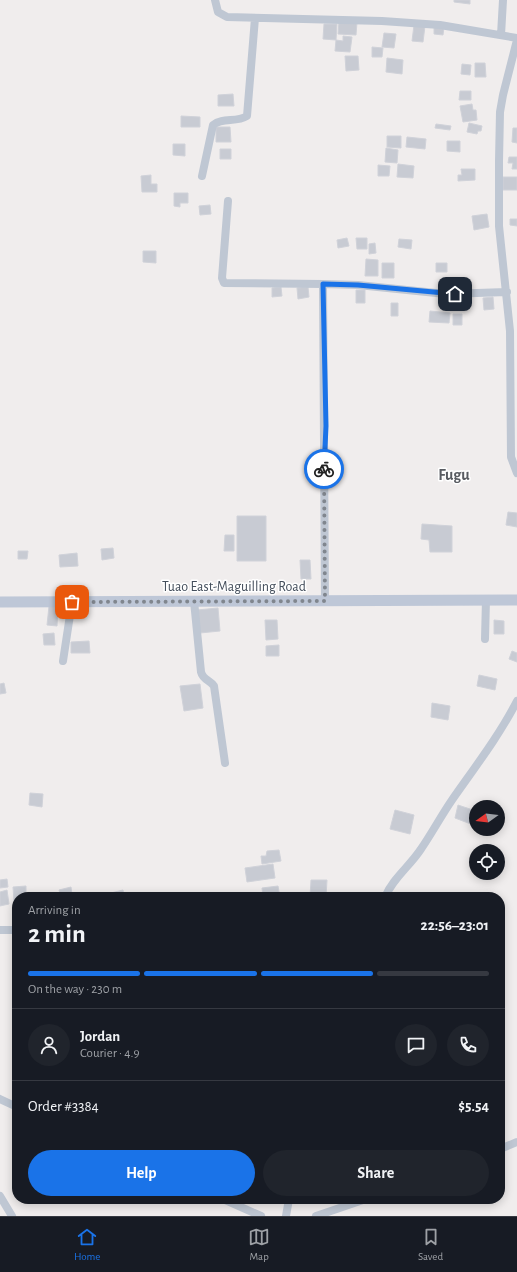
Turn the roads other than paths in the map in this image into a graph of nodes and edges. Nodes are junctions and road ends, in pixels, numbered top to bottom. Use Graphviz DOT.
graph roads {
  1 [pos="215,0"];
  2 [pos="503,0"];
  3 [pos="255,18"];
  4 [pos="501,35"];
  5 [pos="517,39"];
  6 [pos="202,176"];
  7 [pos="228,201"];
  8 [pos="323,284"];
  9 [pos="506,292"];
  10 [pos="514,448"];
  11 [pos="517,473"];
  12 [pos="486,599"];
  13 [pos="517,600"];
  14 [pos="194,601"];
  15 [pos="325,601"];
  16 [pos="0,602"];
  17 [pos="72,602"];
  18 [pos="485,639"];
  19 [pos="63,661"];
  20 [pos="517,701"];
  21 [pos="225,763"];
  22 [pos="388,892"];
  23 [pos="0,930"];
  24 [pos="12,930"];
  25 [pos="0,1099"];
  26 [pos="12,1105"];
  27 [pos="517,1142"];
  28 [pos="505,1147"];
  29 [pos="0,1196"];
  30 [pos="234,1204"];
  31 [pos="288,1204"];
  32 [pos="351,1204"];
  33 [pos="12,1216"];
  34 [pos="261,1216"];
  35 [pos="286,1216"];
  36 [pos="316,1216"];
  1 -- 3 [label="street"];
  2 -- 4 [label="street"];
  3 -- 4 [label="street"];
  3 -- 6 [label="street"];
  4 -- 5 [label="street"];
  5 -- 9 [label="street"];
  7 -- 8 [label="street"];
  8 -- 9 [label="street"];
  8 -- 15 [label="street"];
  9 -- 10 [label="street"];
  10 -- 11 [label="street"];
  12 -- 13 [label="main road, Tuao East-Maguilling Road"];
  12 -- 15 [label="main road, Tuao East-Maguilling Road"];
  12 -- 18 [label="street"];
  14 -- 15 [label="main road, Tuao East-Maguilling Road"];
  14 -- 17 [label="main road, Tuao East-Maguilling Road"];
  14 -- 21 [label="street"];
  16 -- 17 [label="main road, Tuao East-Maguilling Road"];
  17 -- 19 [label="street"];
  20 -- 22 [label="street"];
  23 -- 24 [label="street"];
  25 -- 26 [label="street"];
  27 -- 28 [label="street"];
  29 -- 33 [label="street"];
  30 -- 34 [label="street"];
  31 -- 35 [label="street"];
  32 -- 36 [label="street"];
}
